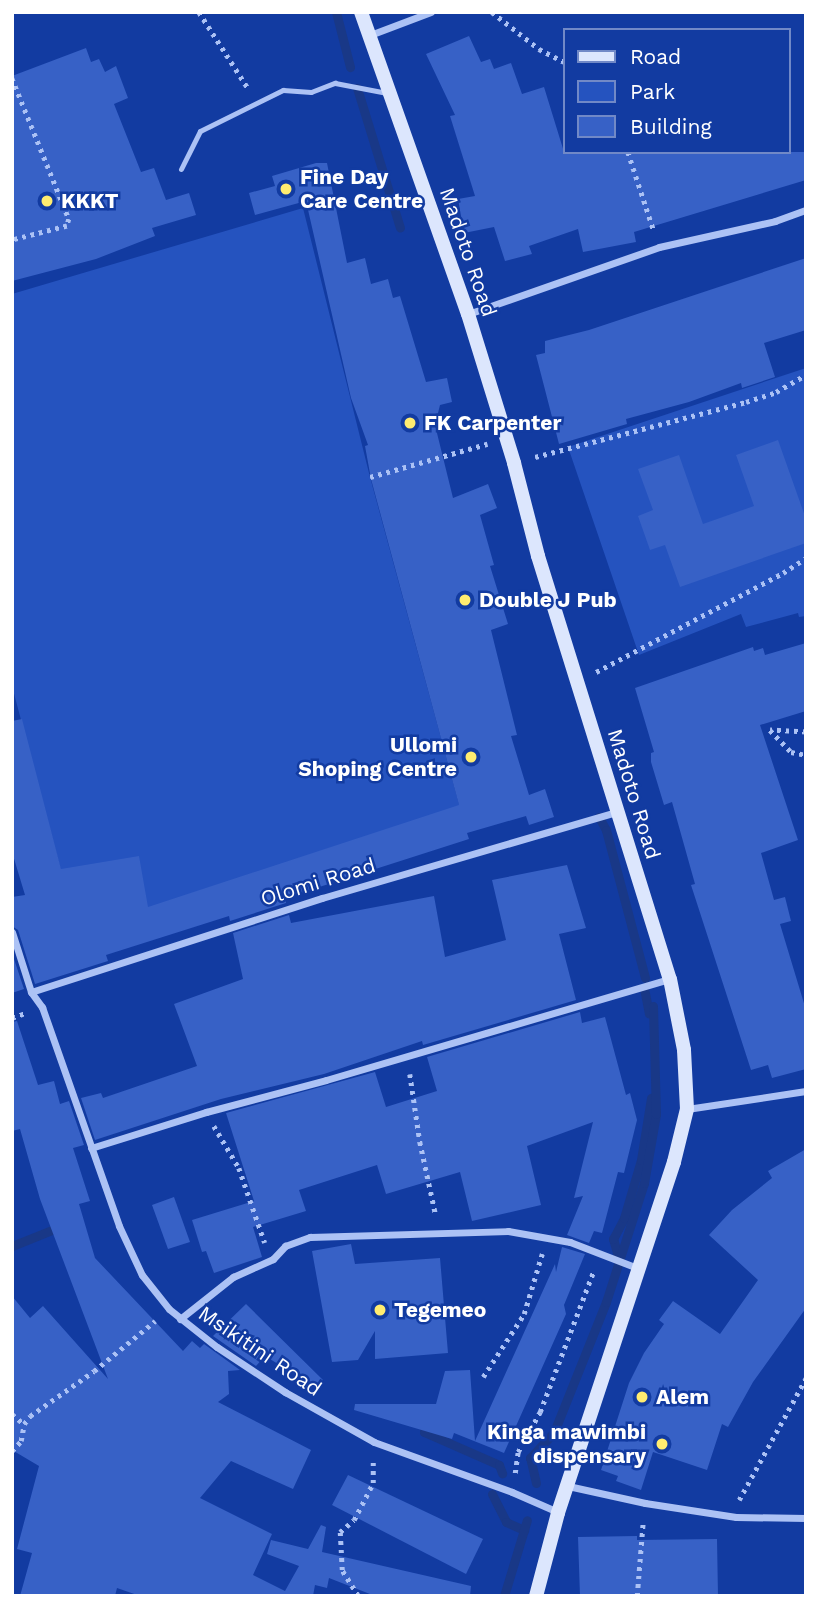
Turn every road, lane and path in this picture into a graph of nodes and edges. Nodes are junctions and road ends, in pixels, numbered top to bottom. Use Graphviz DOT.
graph roads {
  1 [pos="199,12"];
  2 [pos="361,12"];
  3 [pos="431,12"];
  4 [pos="492,12"];
  5 [pos="369,35"];
  6 [pos="562,61"];
  7 [pos="12,78"];
  8 [pos="389,93"];
  9 [pos="257,102"];
  10 [pos="629,154"];
  11 [pos="181,169"];
  12 [pos="806,210"];
  13 [pos="12,240"];
  14 [pos="659,247"];
  15 [pos="468,314"];
  16 [pos="806,375"];
  17 [pos="506,438"];
  18 [pos="514,463"];
  19 [pos="370,477"];
  20 [pos="806,558"];
  21 [pos="577,683"];
  22 [pos="806,732"];
  23 [pos="806,755"];
  24 [pos="617,811"];
  25 [pos="12,932"];
  26 [pos="670,979"];
  27 [pos="31,992"];
  28 [pos="406,1054"];
  29 [pos="806,1091"];
  30 [pos="687,1108"];
  31 [pos="206,1112"];
  32 [pos="91,1148"];
  33 [pos="441,1234"];
  34 [pos="547,1236"];
  35 [pos="601,1253"];
  36 [pos="274,1259"];
  37 [pos="640,1269"];
  38 [pos="169,1309"];
  39 [pos="180,1319"];
  40 [pos="483,1377"];
  41 [pos="806,1378"];
  42 [pos="12,1414"];
  43 [pos="24,1424"];
  44 [pos="374,1442"];
  45 [pos="12,1451"];
  46 [pos="567,1486"];
  47 [pos="513,1492"];
  48 [pos="645,1503"];
  49 [pos="558,1513"];
  50 [pos="736,1517"];
  51 [pos="806,1518"];
  52 [pos="358,1596"];
  53 [pos="536,1596"];
  54 [pos="637,1596"];
  1 -- 9 [label="path"];
  2 -- 5 [label="main road, Madoto Road"];
  3 -- 5 [label="street"];
  4 -- 6 [label="path"];
  5 -- 8 [label="main road, Madoto Road"];
  7 -- 13 [label="path"];
  8 -- 9 [label="lane"];
  8 -- 15 [label="main road, Madoto Road"];
  9 -- 11 [label="lane"];
  10 -- 14 [label="path"];
  12 -- 14 [label="street"];
  14 -- 15 [label="street"];
  15 -- 17 [label="main road, Madoto Road"];
  16 -- 18 [label="path"];
  17 -- 18 [label="main road, Madoto Road"];
  17 -- 19 [label="path"];
  18 -- 21 [label="main road, Madoto Road"];
  20 -- 21 [label="path"];
  21 -- 24 [label="main road, Madoto Road"];
  22 -- 23 [label="path"];
  24 -- 26 [label="main road, Madoto Road"];
  24 -- 27 [label="street, Olomi Road"];
  25 -- 27 [label="street, Msikitini Road"];
  26 -- 28 [label="street"];
  26 -- 30 [label="main road, Madoto Road"];
  27 -- 32 [label="street, Msikitini Road"];
  28 -- 31 [label="street"];
  28 -- 33 [label="path"];
  29 -- 30 [label="street"];
  30 -- 37 [label="main road, Madoto Road"];
  31 -- 32 [label="street"];
  31 -- 36 [label="path"];
  32 -- 38 [label="street, Msikitini Road"];
  33 -- 34 [label="street"];
  33 -- 36 [label="street"];
  34 -- 35 [label="street"];
  34 -- 40 [label="path"];
  35 -- 37 [label="street"];
  35 -- 47 [label="path"];
  36 -- 39 [label="street"];
  37 -- 46 [label="main road, Madoto Road"];
  38 -- 39 [label="street, Msikitini Road"];
  38 -- 43 [label="path"];
  39 -- 44 [label="street, Msikitini Road"];
  41 -- 50 [label="path"];
  42 -- 43 [label="path"];
  43 -- 45 [label="path"];
  44 -- 47 [label="street, Msikitini Road"];
  44 -- 52 [label="path"];
  46 -- 48 [label="street"];
  46 -- 49 [label="main road, Madoto Road"];
  47 -- 49 [label="street, Msikitini Road"];
  48 -- 50 [label="street"];
  48 -- 54 [label="path"];
  49 -- 53 [label="main road, Madoto Road"];
  50 -- 51 [label="street"];
}
